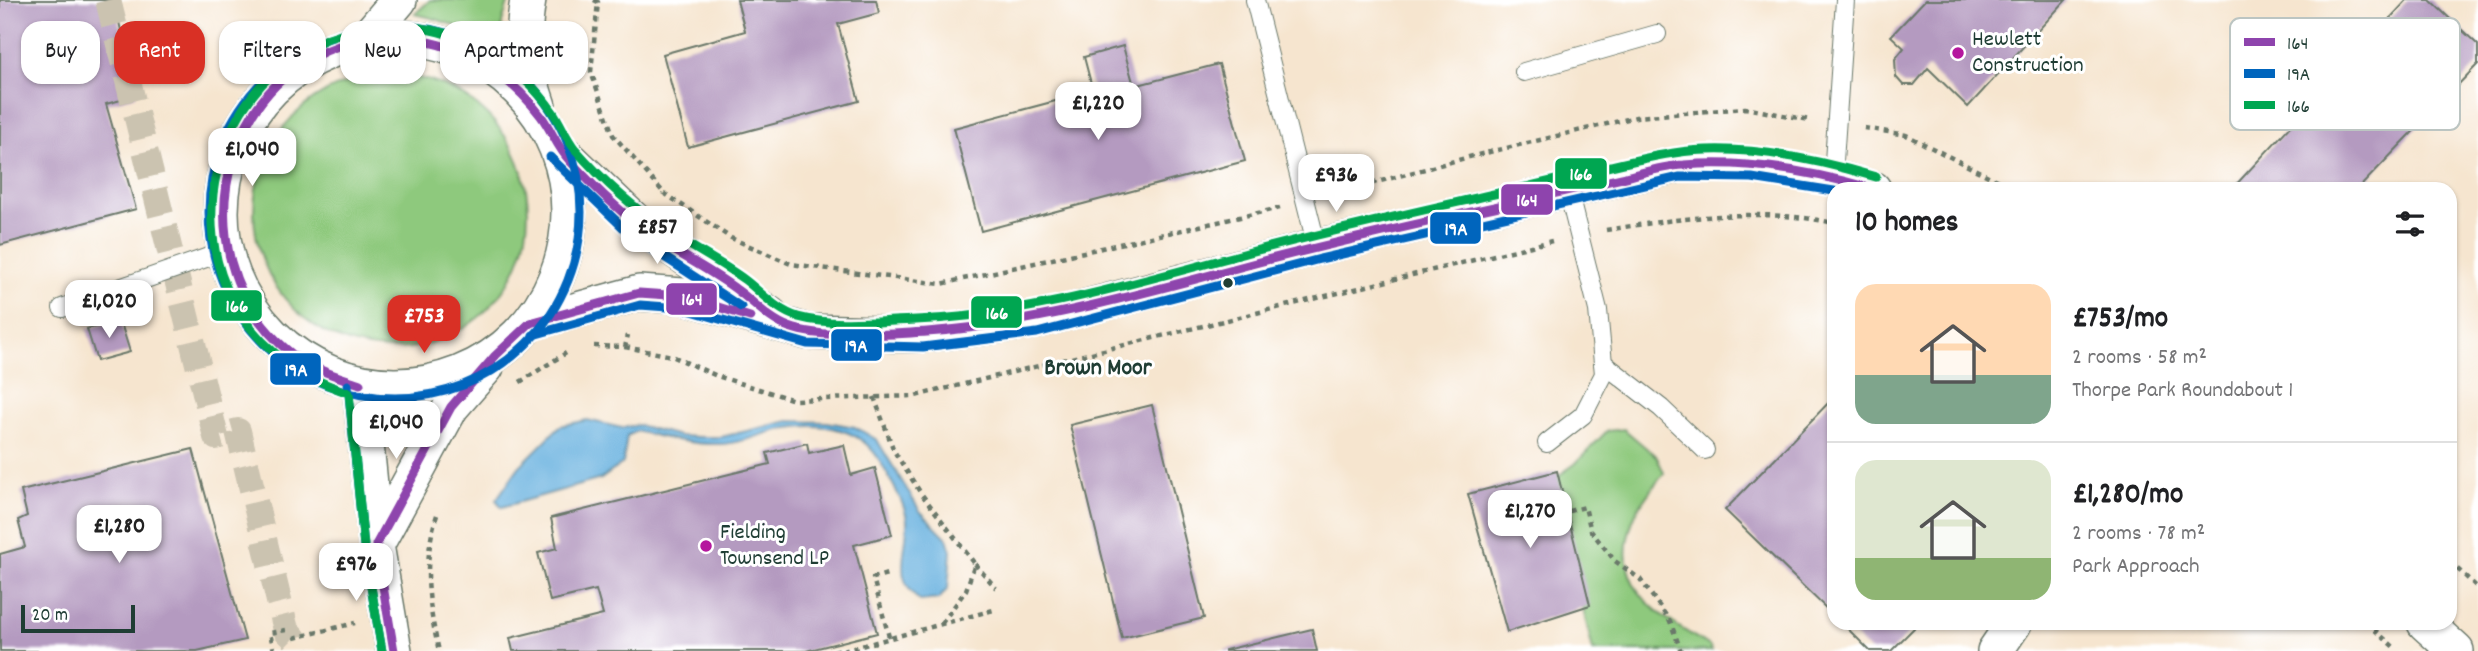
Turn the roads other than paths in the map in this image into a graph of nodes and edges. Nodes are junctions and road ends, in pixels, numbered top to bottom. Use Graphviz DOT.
graph roads {
  1 [pos="398,0"];
  2 [pos="528,0"];
  3 [pos="1255,0"];
  4 [pos="1845,0"];
  5 [pos="381,21"];
  6 [pos="1657,34"];
  7 [pos="426,41"];
  8 [pos="340,47"];
  9 [pos="1524,72"];
  10 [pos="550,133"];
  11 [pos="1833,176"];
  12 [pos="1851,182"];
  13 [pos="1568,191"];
  14 [pos="1317,247"];
  15 [pos="226,251"];
  16 [pos="62,308"];
  17 [pos="530,323"];
  18 [pos="783,326"];
  19 [pos="495,356"];
  20 [pos="1603,363"];
  21 [pos="360,384"];
  22 [pos="1547,443"];
  23 [pos="1705,450"];
  24 [pos="376,545"];
  25 [pos="2010,630"];
  26 [pos="2434,630"];
  27 [pos="394,651"];
  28 [pos="1996,651"];
  29 [pos="2456,651"];
  1 -- 5 [label="street"];
  2 -- 10 [label="street"];
  3 -- 14 [label="lane"];
  4 -- 11 [label="lane"];
  6 -- 9 [label="lane"];
  7 -- 10 [label="street"];
  8 -- 15 [label="street"];
  10 -- 17 [label="street"];
  10 -- 18 [label="street"];
  11 -- 12 [label="street"];
  11 -- 13 [label="street"];
  13 -- 14 [label="street"];
  13 -- 20 [label="lane"];
  14 -- 18 [label="street"];
  15 -- 16 [label="lane"];
  15 -- 21 [label="street"];
  17 -- 18 [label="street"];
  17 -- 19 [label="street"];
  19 -- 21 [label="street"];
  19 -- 24 [label="street"];
  20 -- 22 [label="lane"];
  20 -- 23 [label="lane"];
  21 -- 24 [label="street"];
  24 -- 27 [label="street"];
  25 -- 28 [label="street"];
  26 -- 29 [label="street"];
}
